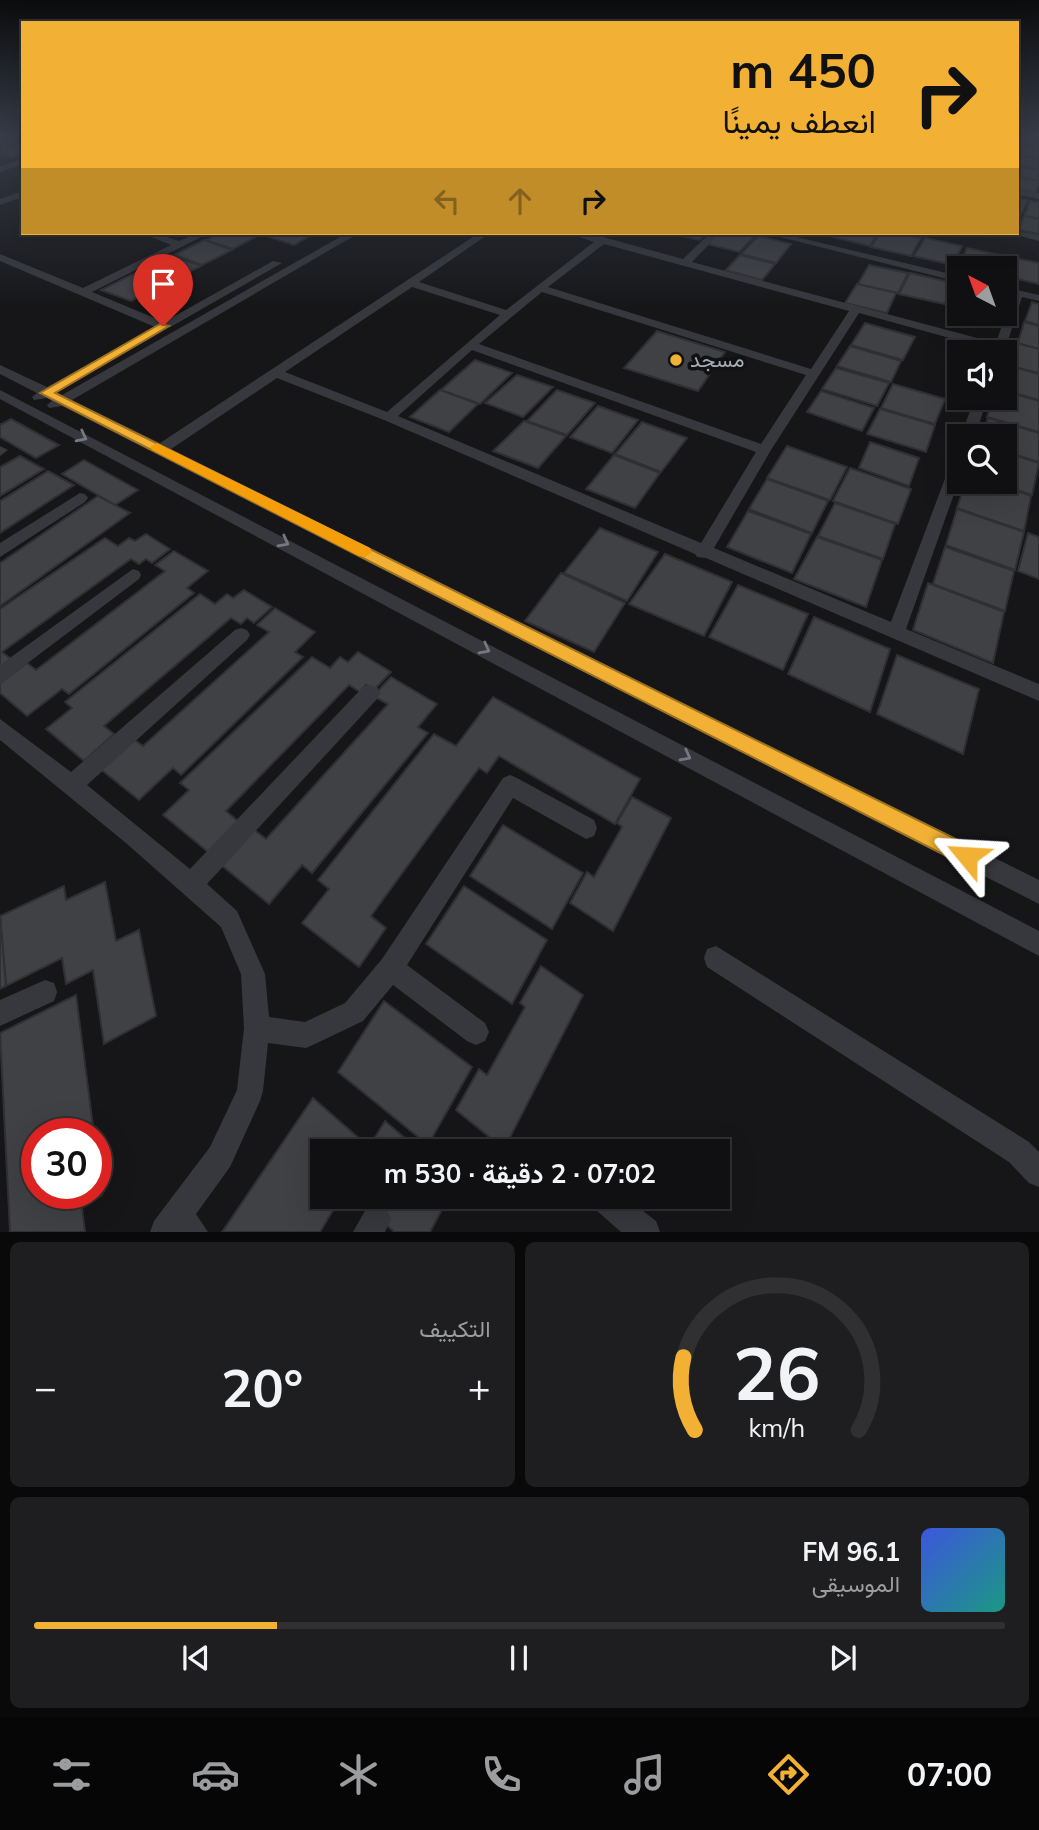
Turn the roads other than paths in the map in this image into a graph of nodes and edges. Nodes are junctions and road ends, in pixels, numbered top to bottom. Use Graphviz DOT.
graph roads {
  1 [pos="1020,192"];
  2 [pos="21,195"];
  3 [pos="1039,196"];
  4 [pos="0,202"];
  5 [pos="1019,234"];
  6 [pos="153,235"];
  7 [pos="199,235"];
  8 [pos="328,235"];
  9 [pos="350,235"];
  10 [pos="482,235"];
  11 [pos="582,235"];
  12 [pos="713,235"];
  13 [pos="777,235"];
  14 [pos="815,235"];
  15 [pos="1039,238"];
  16 [pos="603,240"];
  17 [pos="179,244"];
  18 [pos="0,257"];
  19 [pos="684,264"];
  20 [pos="947,266"];
  21 [pos="947,276"];
  22 [pos="411,282"];
  23 [pos="1017,283"];
  24 [pos="540,288"];
  25 [pos="1039,289"];
  26 [pos="86,291"];
  27 [pos="1018,293"];
  28 [pos="1039,298"];
  29 [pos="855,310"];
  30 [pos="508,314"];
  31 [pos="163,326"];
  32 [pos="963,340"];
  33 [pos="1002,340"];
  34 [pos="470,345"];
  35 [pos="0,369"];
  36 [pos="276,373"];
  37 [pos="815,374"];
  38 [pos="0,394"];
  39 [pos="54,397"];
  40 [pos="30,410"];
  41 [pos="388,417"];
  42 [pos="161,449"];
  43 [pos="764,450"];
  44 [pos="947,493"];
  45 [pos="80,498"];
  46 [pos="0,551"];
  47 [pos="703,553"];
  48 [pos="388,564"];
  49 [pos="133,575"];
  50 [pos="366,586"];
  51 [pos="895,634"];
  52 [pos="241,635"];
  53 [pos="0,676"];
  54 [pos="370,693"];
  55 [pos="1039,693"];
  56 [pos="0,728"];
  57 [pos="72,785"];
  58 [pos="586,828"];
  59 [pos="191,885"];
  60 [pos="1039,892"];
  61 [pos="1039,944"];
  62 [pos="716,958"];
  63 [pos="391,968"];
  64 [pos="45,992"];
  65 [pos="0,1013"];
  66 [pos="257,1028"];
  67 [pos="476,1032"];
  68 [pos="1039,1173"];
  69 [pos="617,1209"];
  70 [pos="178,1226"];
  71 [pos="645,1231"];
  1 -- 3 [label="street"];
  2 -- 4 [label="street"];
  5 -- 15 [label="street"];
  6 -- 17 [label="street"];
  7 -- 17 [label="street"];
  8 -- 31 [label="street"];
  9 -- 39 [label="street"];
  10 -- 22 [label="street"];
  11 -- 16 [label="street"];
  12 -- 19 [label="street"];
  13 -- 21 [label="street"];
  14 -- 20 [label="street"];
  16 -- 19 [label="street"];
  16 -- 24 [label="street"];
  17 -- 26 [label="street"];
  18 -- 26 [label="street"];
  19 -- 29 [label="street"];
  22 -- 30 [label="street"];
  22 -- 36 [label="street"];
  23 -- 25 [label="street"];
  24 -- 30 [label="street"];
  24 -- 37 [label="street"];
  26 -- 31 [label="street"];
  27 -- 28 [label="street"];
  27 -- 33 [label="street"];
  29 -- 32 [label="street"];
  29 -- 37 [label="street"];
  30 -- 34 [label="street"];
  31 -- 39 [label="street"];
  34 -- 41 [label="street"];
  34 -- 43 [label="street"];
  35 -- 39 [label="street"];
  36 -- 41 [label="street"];
  36 -- 42 [label="street"];
  37 -- 43 [label="street"];
  38 -- 40 [label="street"];
  39 -- 40 [label="street"];
  39 -- 42 [label="street"];
  40 -- 50 [label="street, one-way"];
  41 -- 47 [label="street"];
  42 -- 48 [label="street"];
  43 -- 47 [label="street"];
  44 -- 51 [label="street"];
  45 -- 46 [label="street"];
  47 -- 51 [label="street"];
  48 -- 50 [label="street"];
  48 -- 60 [label="street"];
  49 -- 53 [label="street"];
  50 -- 61 [label="street, one-way"];
  51 -- 55 [label="street"];
  52 -- 57 [label="street"];
  54 -- 59 [label="street"];
  56 -- 57 [label="street"];
  57 -- 59 [label="street"];
  58 -- 63 [label="street"];
  59 -- 66 [label="street"];
  62 -- 68 [label="street"];
  63 -- 66 [label="street"];
  63 -- 67 [label="street"];
  64 -- 65 [label="street"];
  66 -- 70 [label="street"];
  69 -- 71 [label="street"];
}
